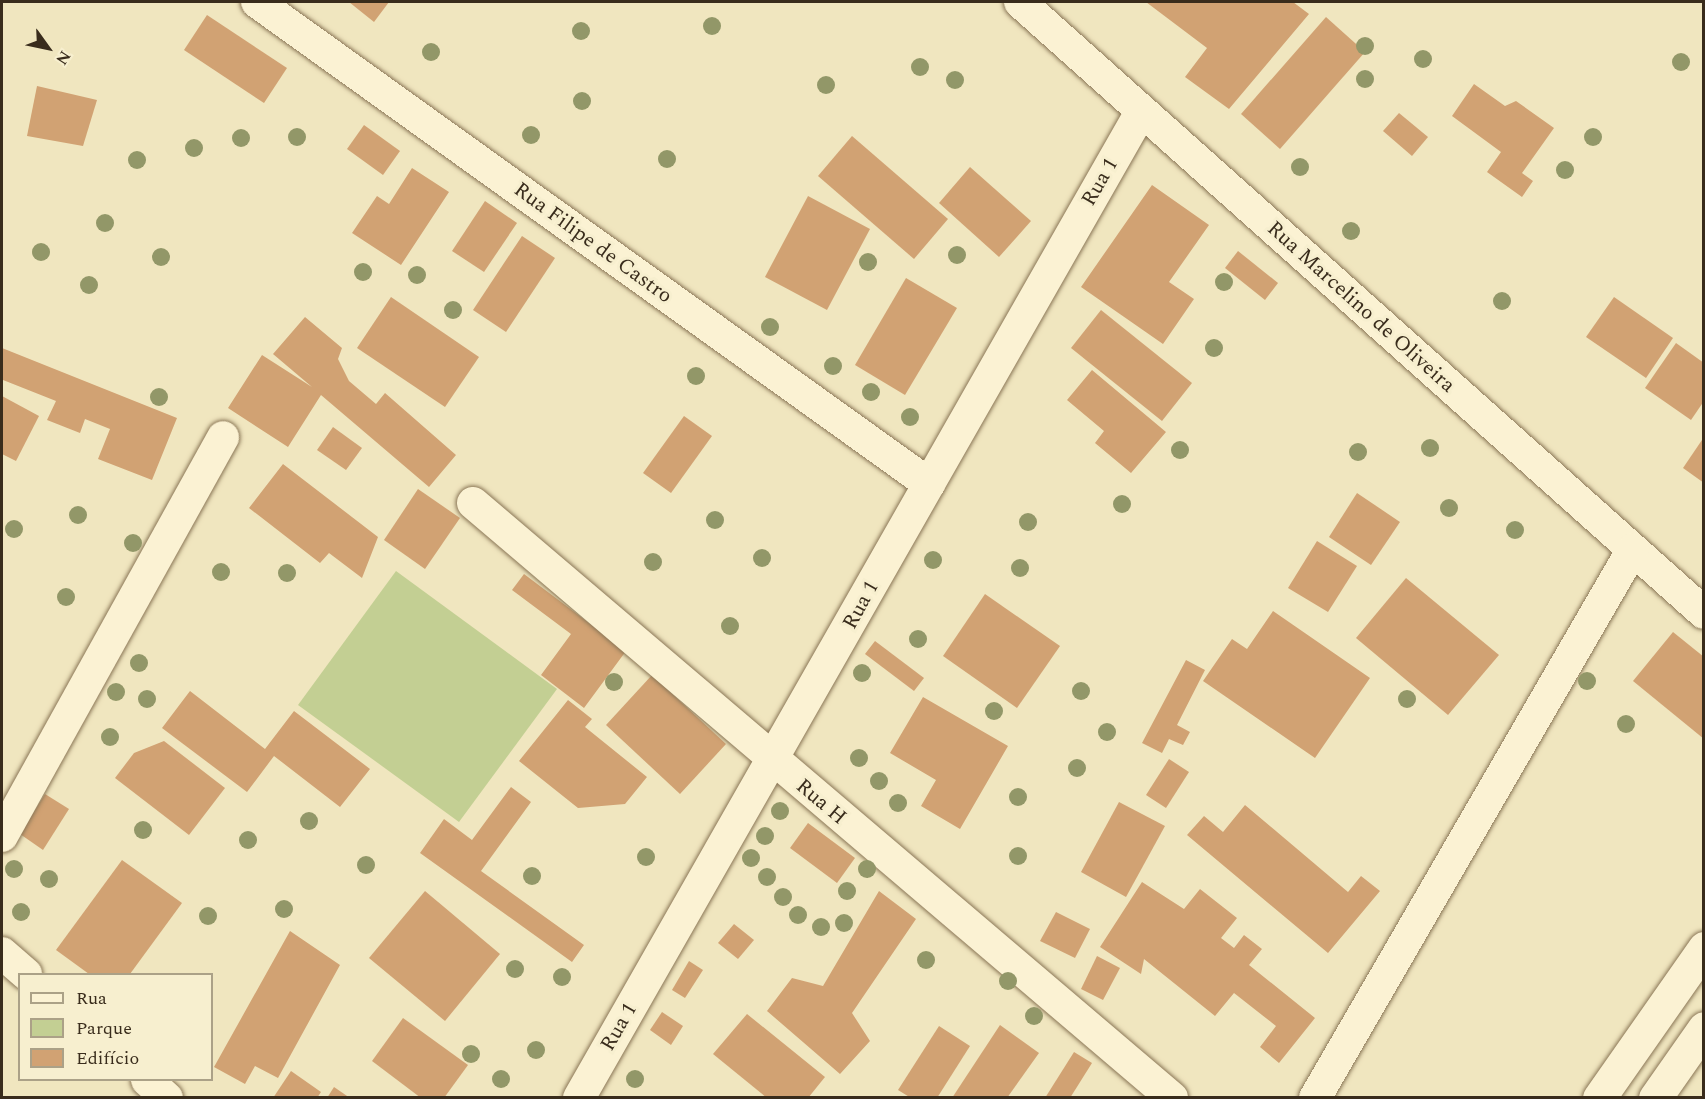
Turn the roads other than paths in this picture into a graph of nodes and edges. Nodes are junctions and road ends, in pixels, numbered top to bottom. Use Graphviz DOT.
graph roads {
  1 [pos="257,2"];
  2 [pos="1020,2"];
  3 [pos="1140,112"];
  4 [pos="223,437"];
  5 [pos="929,484"];
  6 [pos="473,503"];
  7 [pos="1633,549"];
  8 [pos="1704,613"];
  9 [pos="772,762"];
  10 [pos="2,836"];
  11 [pos="1704,948"];
  12 [pos="2,953"];
  13 [pos="24,973"];
  14 [pos="1704,1028"];
  15 [pos="148,1081"];
  16 [pos="167,1098"];
  17 [pos="579,1098"];
  18 [pos="1172,1098"];
  19 [pos="1315,1098"];
  20 [pos="1599,1098"];
  21 [pos="1655,1098"];
  1 -- 5 [label="street, Rua Filipe de Castro"];
  2 -- 3 [label="street, Rua Marcelino de Oliveira"];
  3 -- 5 [label="street, Rua 1"];
  3 -- 7 [label="street, Rua Marcelino de Oliveira"];
  4 -- 10 [label="street"];
  5 -- 9 [label="street, Rua 1"];
  6 -- 9 [label="street, Rua H"];
  7 -- 8 [label="street, Rua Marcelino de Oliveira"];
  7 -- 19 [label="street"];
  9 -- 17 [label="street, Rua 1"];
  9 -- 18 [label="street, Rua H"];
  11 -- 20 [label="main road"];
  12 -- 13 [label="street"];
  14 -- 21 [label="main road"];
  15 -- 16 [label="street"];
}
